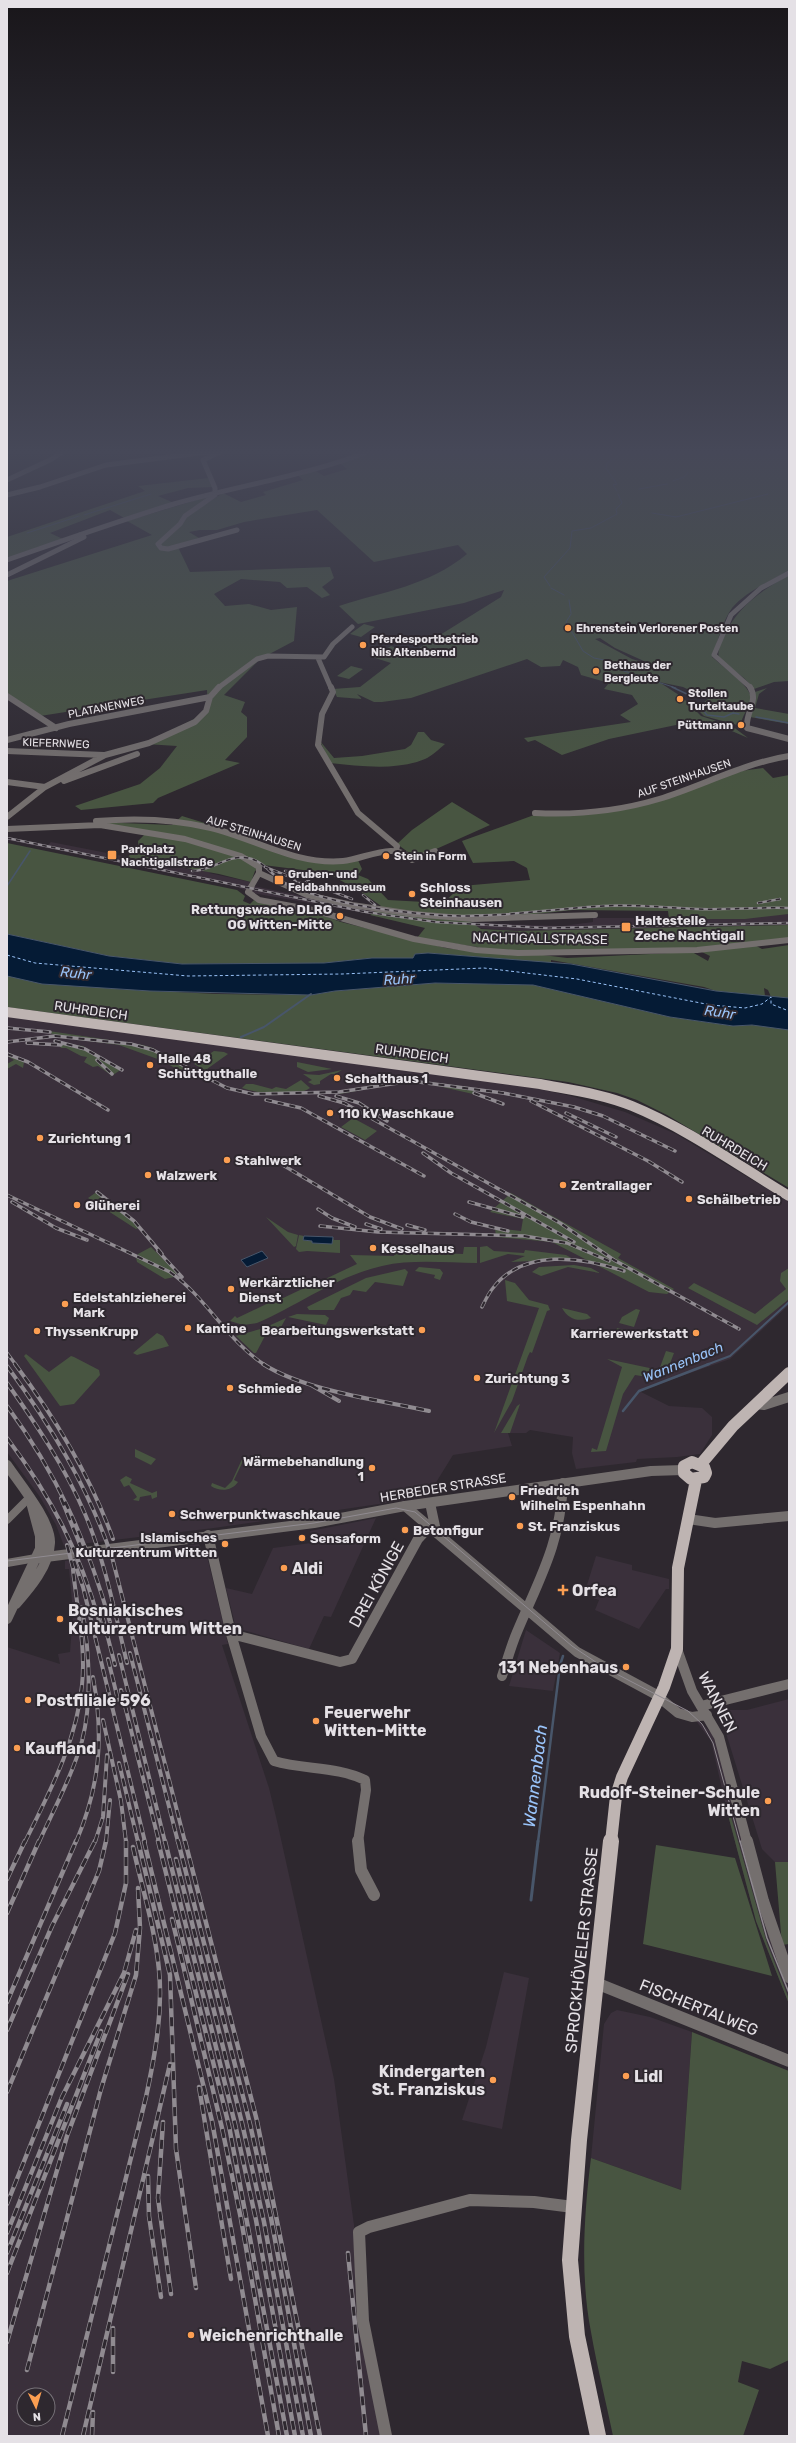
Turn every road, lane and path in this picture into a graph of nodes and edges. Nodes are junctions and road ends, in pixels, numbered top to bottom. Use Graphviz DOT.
graph roads {
  1 [pos="29,564"];
  2 [pos="789,573"];
  3 [pos="7,575"];
  4 [pos="352,627"];
  5 [pos="318,658"];
  6 [pos="7,696"];
  7 [pos="210,697"];
  8 [pos="56,728"];
  9 [pos="789,739"];
  10 [pos="7,740"];
  11 [pos="7,751"];
  12 [pos="137,754"];
  13 [pos="105,755"];
  14 [pos="789,756"];
  15 [pos="58,781"];
  16 [pos="7,782"];
  17 [pos="46,787"];
  18 [pos="7,808"];
  19 [pos="16,810"];
  20 [pos="535,813"];
  21 [pos="7,817"];
  22 [pos="86,825"];
  23 [pos="7,829"];
  24 [pos="396,851"];
  25 [pos="435,851"];
  26 [pos="259,873"];
  27 [pos="595,915"];
  28 [pos="789,940"];
  29 [pos="7,1012"];
  30 [pos="789,1196"];
  31 [pos="789,1373"];
  32 [pos="789,1397"];
  33 [pos="756,1404"];
  34 [pos="701,1464"];
  35 [pos="7,1465"];
  36 [pos="683,1470"];
  37 [pos="696,1480"];
  38 [pos="563,1484"];
  39 [pos="29,1498"];
  40 [pos="430,1503"];
  41 [pos="405,1506"];
  42 [pos="789,1516"];
  43 [pos="688,1519"];
  44 [pos="7,1520"];
  45 [pos="433,1528"];
  46 [pos="208,1535"];
  47 [pos="42,1557"];
  48 [pos="7,1563"];
  49 [pos="528,1609"];
  50 [pos="7,1619"];
  51 [pos="231,1634"];
  52 [pos="677,1649"];
  53 [pos="502,1676"];
  54 [pos="789,1684"];
  55 [pos="659,1699"];
  56 [pos="704,1711"];
  57 [pos="374,1895"];
  58 [pos="789,1977"];
  59 [pos="596,1983"];
  60 [pos="789,2062"];
  61 [pos="573,2207"];
  62 [pos="386,2436"];
  63 [pos="598,2436"];
  1 -- 3 [label="street"];
  2 -- 9 [label="street"];
  4 -- 5 [label="street"];
  5 -- 7 [label="street"];
  5 -- 24 [label="street"];
  6 -- 8 [label="street"];
  7 -- 8 [label="street, PLATANENWEG"];
  7 -- 13 [label="street"];
  8 -- 10 [label="street, PLATANENWEG"];
  11 -- 13 [label="street, KIEFERNWEG"];
  12 -- 15 [label="street"];
  13 -- 15 [label="street"];
  14 -- 20 [label="street, AUF STEINHAUSEN"];
  15 -- 17 [label="street"];
  16 -- 17 [label="street"];
  17 -- 19 [label="street"];
  18 -- 19 [label="street"];
  19 -- 21 [label="street"];
  22 -- 23 [label="street, NACHTIGALLSTRASSE"];
  22 -- 24 [label="street, AUF STEINHAUSEN"];
  22 -- 26 [label="street, NACHTIGALLSTRASSE"];
  24 -- 25 [label="street"];
  26 -- 27 [label="street, NACHTIGALLSTRASSE"];
  26 -- 28 [label="street, NACHTIGALLSTRASSE"];
  29 -- 30 [label="main road, RUHRDEICH"];
  31 -- 33 [label="main road"];
  32 -- 33 [label="street"];
  33 -- 34 [label="main road"];
  34 -- 36 [label="main road"];
  34 -- 37 [label="main road"];
  35 -- 39 [label="street"];
  36 -- 37 [label="main road"];
  36 -- 38 [label="street, HERBEDER STRASSE"];
  37 -- 43 [label="main road, SPROCKHÖVELER STRASSE"];
  38 -- 40 [label="street, HERBEDER STRASSE"];
  38 -- 49 [label="street"];
  39 -- 44 [label="street"];
  39 -- 47 [label="street"];
  40 -- 41 [label="street, HERBEDER STRASSE"];
  40 -- 45 [label="street"];
  41 -- 45 [label="street"];
  41 -- 46 [label="street, HERBEDER STRASSE"];
  42 -- 43 [label="street"];
  43 -- 52 [label="main road, SPROCKHÖVELER STRASSE"];
  45 -- 49 [label="street"];
  45 -- 51 [label="street, DREI KÖNIGE"];
  46 -- 47 [label="street, HERBEDER STRASSE"];
  46 -- 51 [label="street"];
  47 -- 48 [label="street"];
  47 -- 50 [label="street"];
  49 -- 53 [label="street"];
  49 -- 55 [label="street"];
  51 -- 57 [label="street"];
  52 -- 55 [label="main road, SPROCKHÖVELER STRASSE"];
  52 -- 56 [label="street, WANNEN"];
  54 -- 56 [label="street"];
  55 -- 56 [label="street"];
  55 -- 59 [label="main road, SPROCKHÖVELER STRASSE"];
  56 -- 58 [label="street, WANNEN"];
  59 -- 60 [label="street, FISCHERTALWEG"];
  59 -- 61 [label="main road, SPROCKHÖVELER STRASSE"];
  61 -- 62 [label="street"];
  61 -- 63 [label="main road, SPROCKHÖVELER STRASSE"];
}
